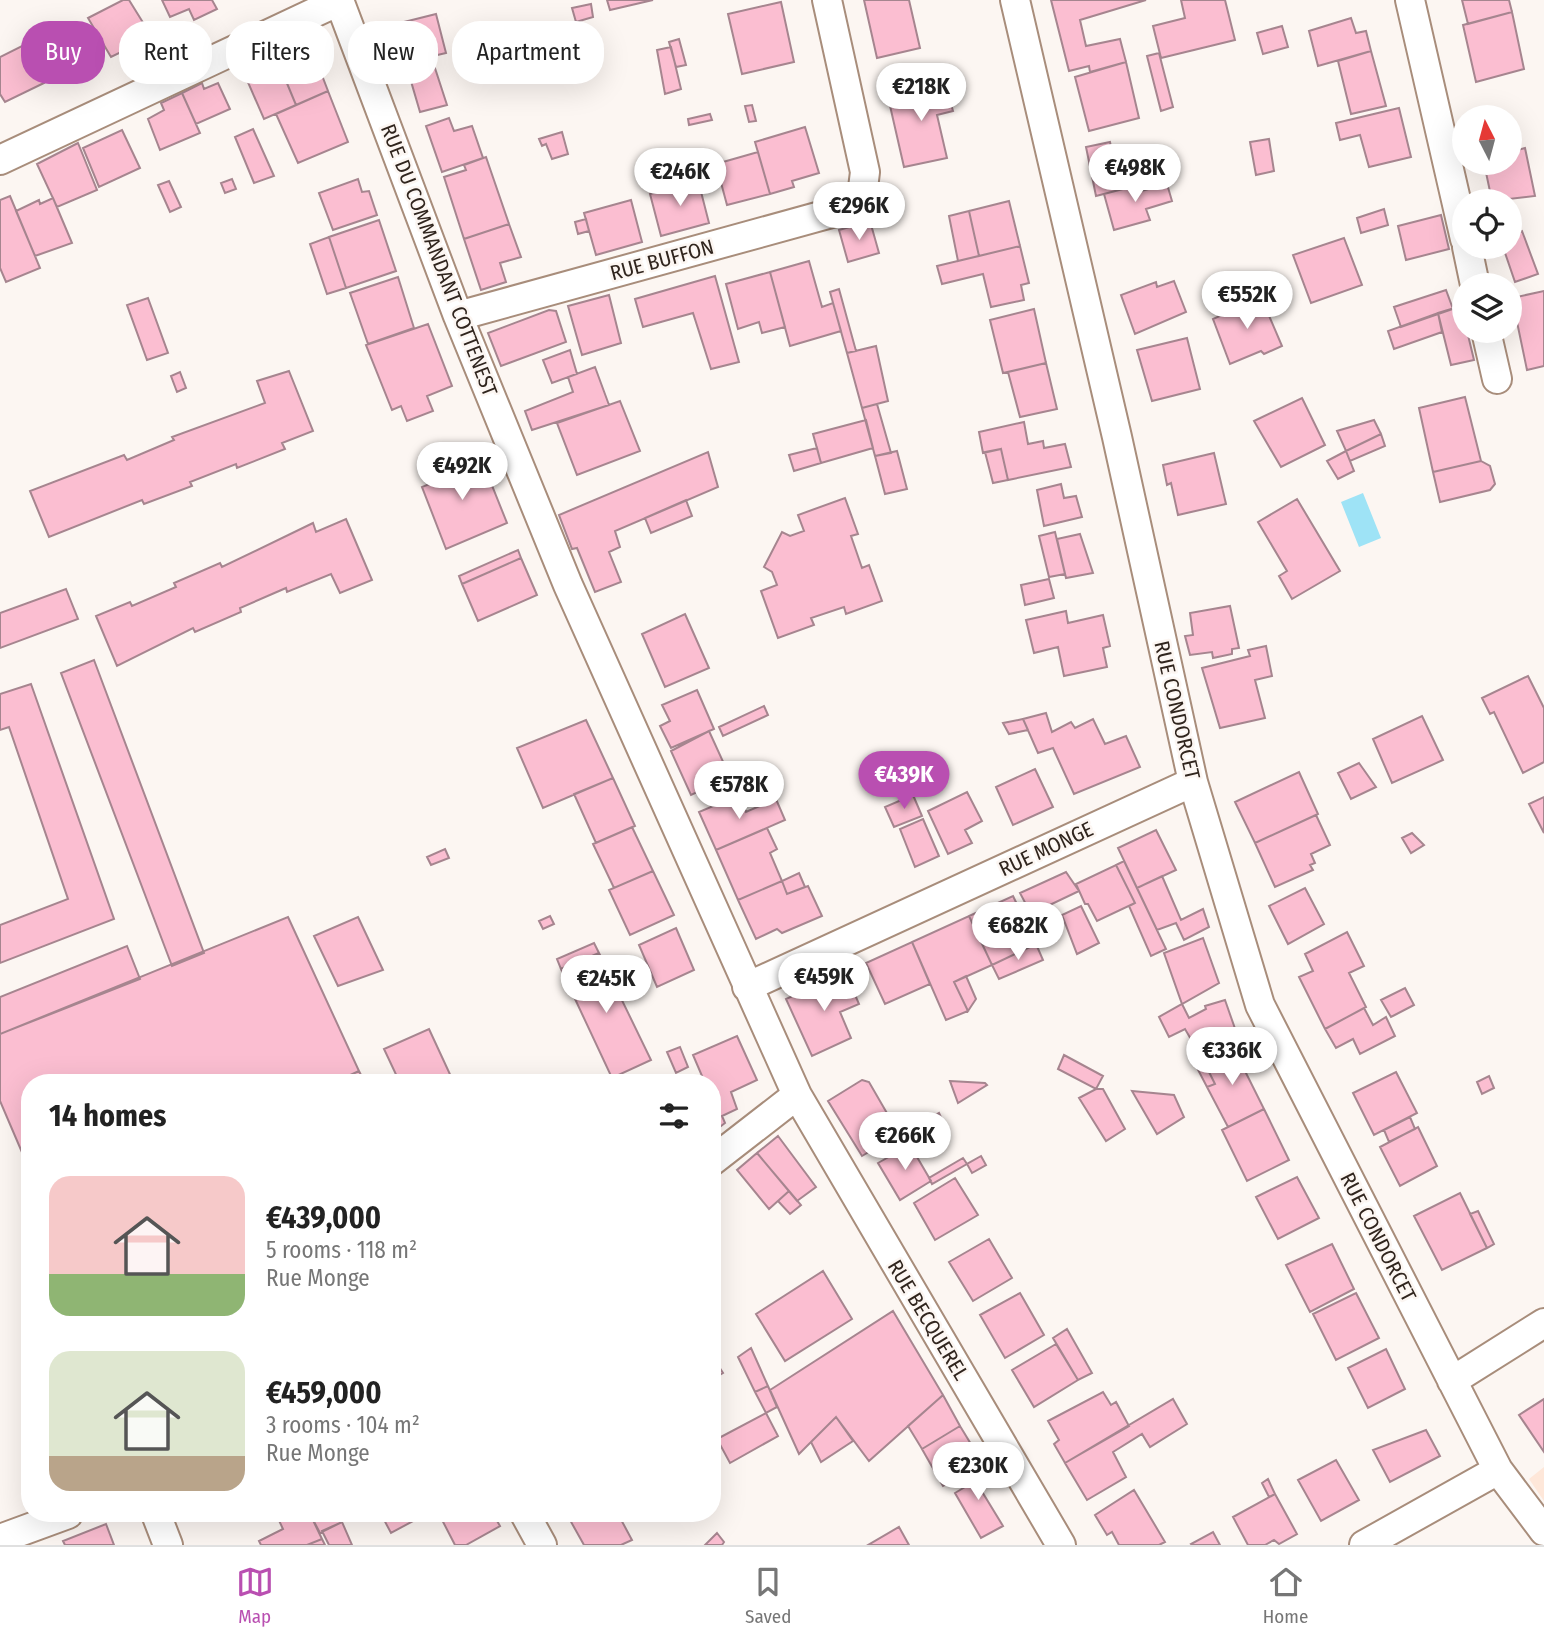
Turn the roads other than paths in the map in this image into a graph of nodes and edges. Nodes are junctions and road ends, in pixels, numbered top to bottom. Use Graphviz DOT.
graph roads {
  1 [pos="339,0"];
  2 [pos="827,0"];
  3 [pos="1015,0"];
  4 [pos="1410,0"];
  5 [pos="0,160"];
  6 [pos="1453,189"];
  7 [pos="458,316"];
  8 [pos="1489,343"];
  9 [pos="1497,379"];
  10 [pos="1192,782"];
  11 [pos="747,987"];
  12 [pos="797,1096"];
  13 [pos="721,1154"];
  14 [pos="1544,1323"];
  15 [pos="1452,1381"];
  16 [pos="1498,1469"];
  17 [pos="46,1522"];
  18 [pos="159,1522"];
  19 [pos="529,1522"];
  20 [pos="1544,1531"];
  21 [pos="0,1539"];
  22 [pos="1050,1541"];
  23 [pos="168,1545"];
  24 [pos="542,1545"];
  25 [pos="1364,1545"];
  1 -- 5 [label="street"];
  1 -- 7 [label="street, RUE DU COMMANDANT COTTENEST"];
  2 -- 7 [label="street, RUE BUFFON"];
  3 -- 10 [label="street, RUE CONDORCET"];
  4 -- 6 [label="street"];
  7 -- 11 [label="street, RUE DU COMMANDANT COTTENEST"];
  8 -- 9 [label="street"];
  10 -- 11 [label="street, RUE MONGE"];
  10 -- 15 [label="street, RUE CONDORCET"];
  11 -- 12 [label="street, RUE DU COMMANDANT COTTENEST"];
  12 -- 13 [label="street"];
  12 -- 22 [label="street, RUE BECQUEREL"];
  14 -- 15 [label="street"];
  15 -- 16 [label="street, RUE CONDORCET"];
  16 -- 20 [label="street, RUE CONDORCET"];
  16 -- 25 [label="street"];
  17 -- 21 [label="street"];
  18 -- 23 [label="street"];
  19 -- 24 [label="street"];
}
